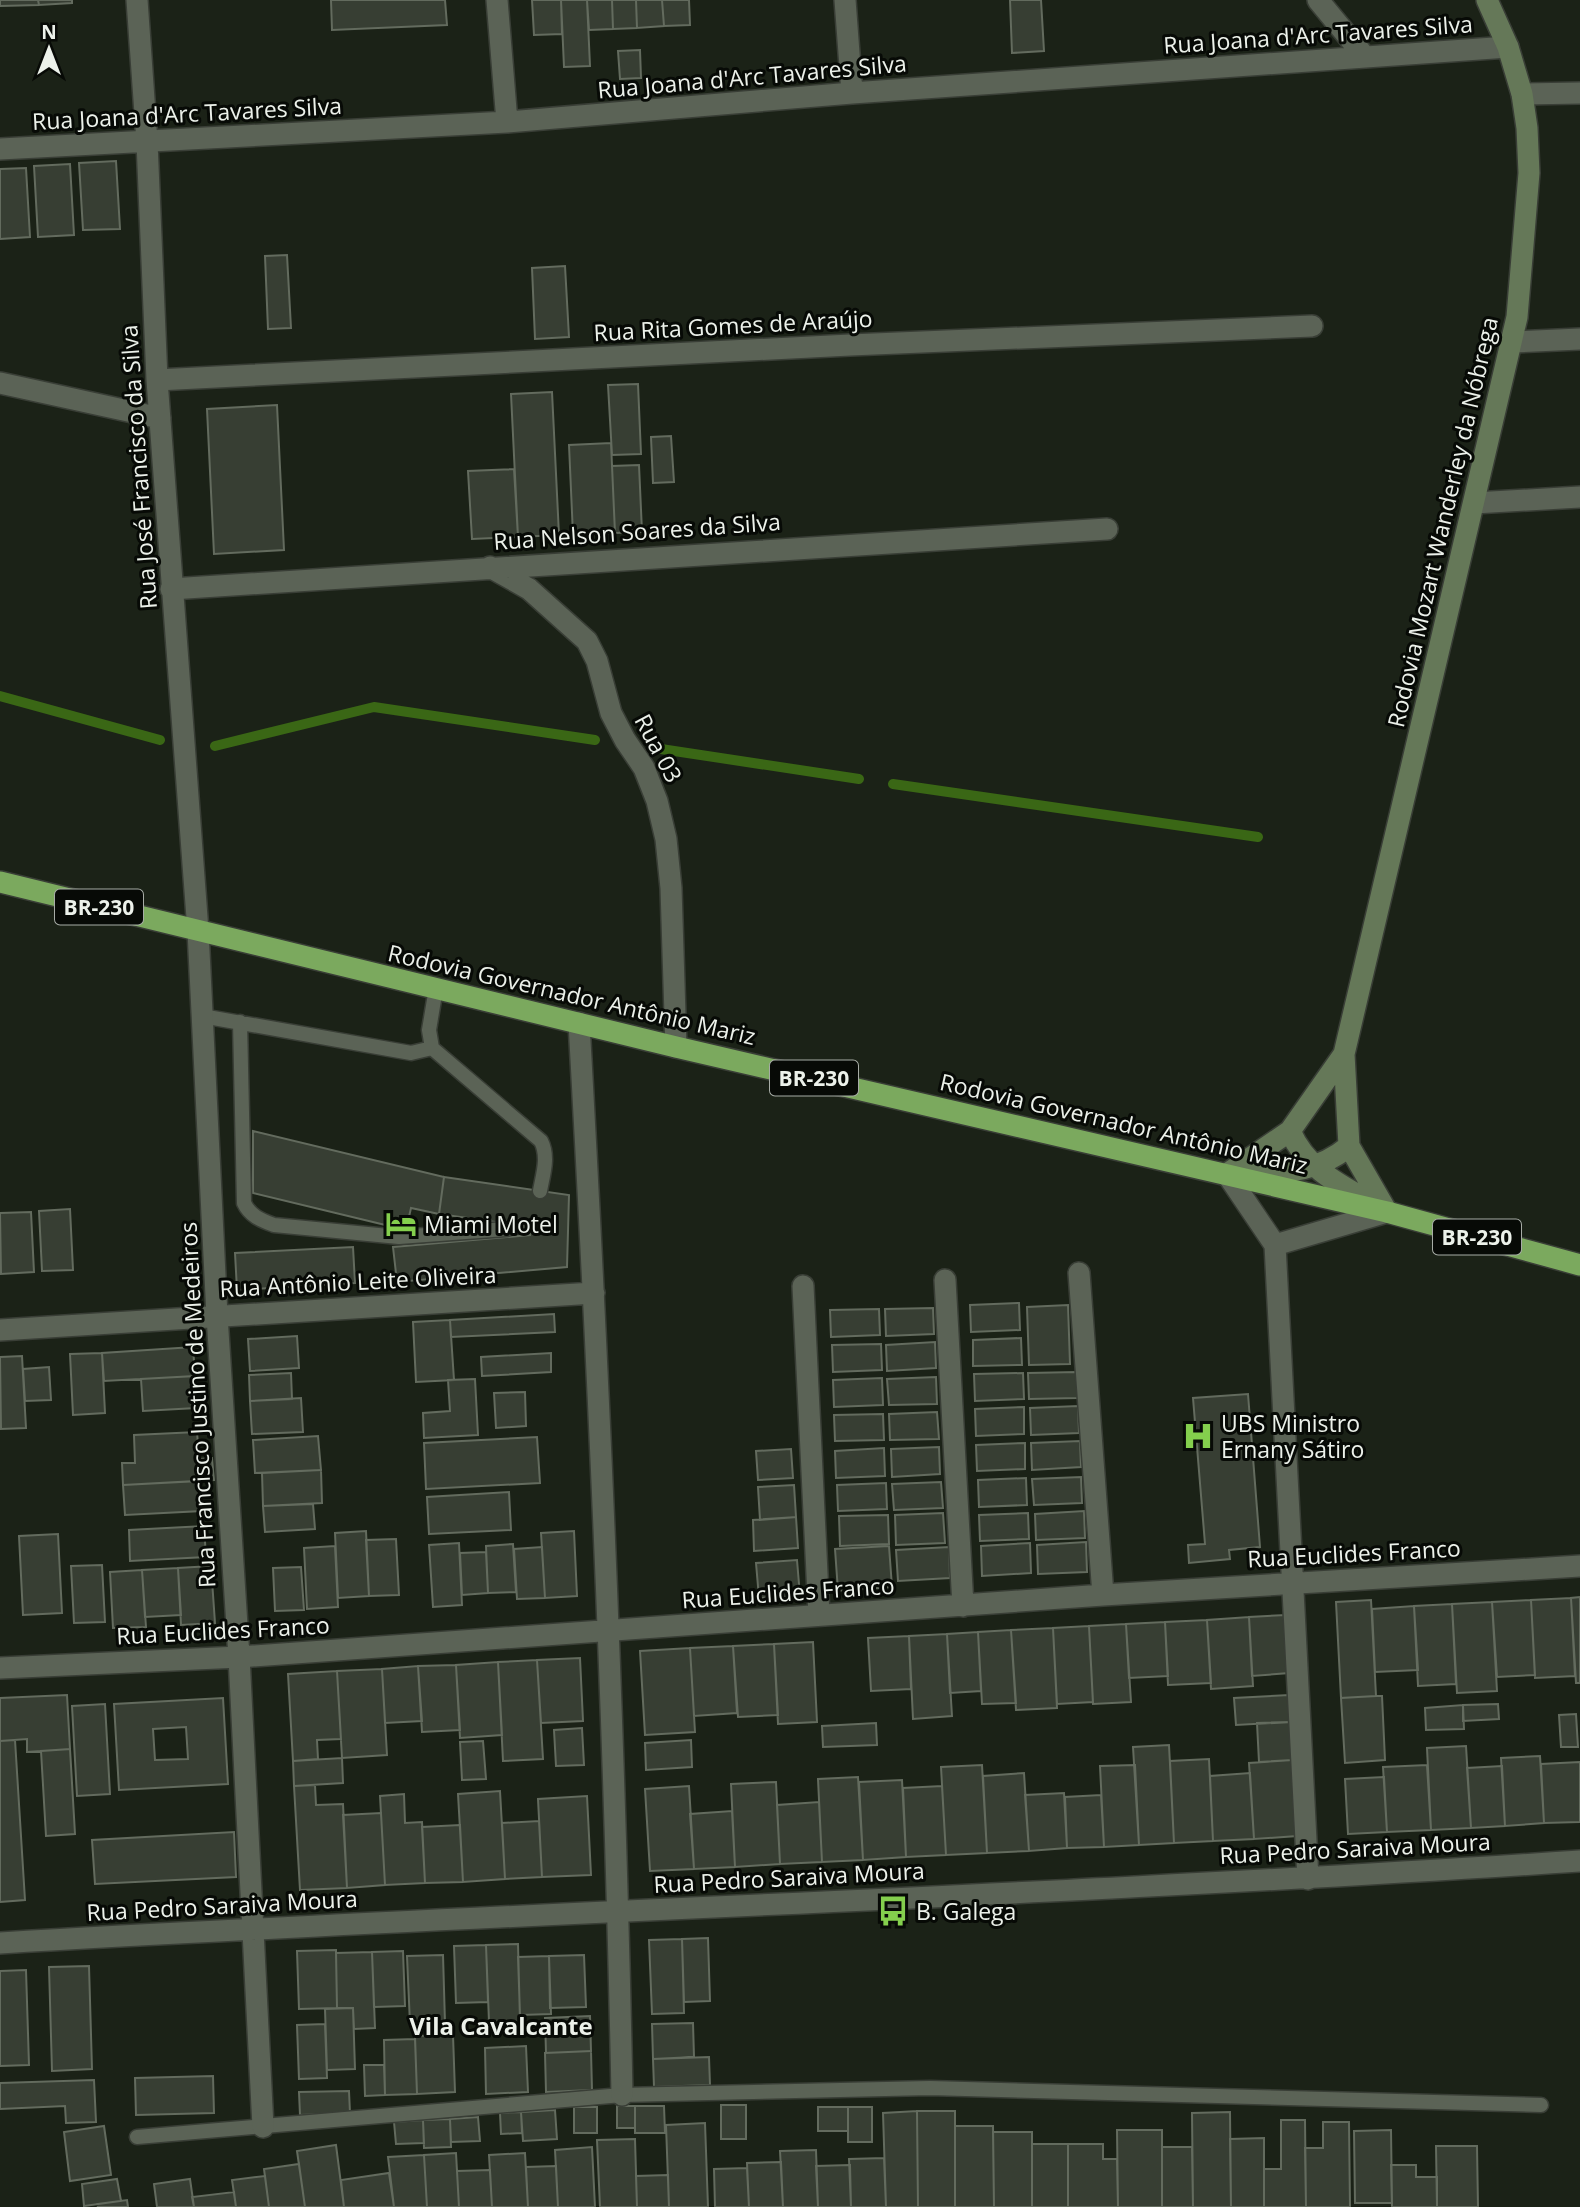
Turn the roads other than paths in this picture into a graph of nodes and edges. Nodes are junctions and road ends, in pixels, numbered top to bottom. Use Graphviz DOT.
graph roads {
  1 [pos="137,0"];
  2 [pos="496,0"];
  3 [pos="845,0"];
  4 [pos="1318,0"];
  5 [pos="1487,0"];
  6 [pos="1508,47"];
  7 [pos="1365,57"];
  8 [pos="852,93"];
  9 [pos="1580,93"];
  10 [pos="1522,94"];
  11 [pos="507,122"];
  12 [pos="147,142"];
  13 [pos="0,149"];
  14 [pos="1312,327"];
  15 [pos="1580,339"];
  16 [pos="1513,342"];
  17 [pos="157,380"];
  18 [pos="0,383"];
  19 [pos="160,418"];
  20 [pos="1580,497"];
  21 [pos="1474,503"];
  22 [pos="1107,529"];
  23 [pos="491,567"];
  24 [pos="171,589"];
  25 [pos="0,882"];
  26 [pos="198,931"];
  27 [pos="436,988"];
  28 [pos="202,1016"];
  29 [pos="240,1022"];
  30 [pos="579,1023"];
  31 [pos="676,1047"];
  32 [pos="432,1048"];
  33 [pos="1344,1054"];
  34 [pos="1290,1131"];
  35 [pos="1349,1146"];
  36 [pos="1314,1166"];
  37 [pos="1227,1174"];
  38 [pos="540,1191"];
  39 [pos="1387,1212"];
  40 [pos="522,1225"];
  41 [pos="1275,1245"];
  42 [pos="1580,1265"];
  43 [pos="1079,1273"];
  44 [pos="944,1280"];
  45 [pos="803,1286"];
  46 [pos="594,1293"];
  47 [pos="217,1316"];
  48 [pos="0,1330"];
  49 [pos="1580,1566"];
  50 [pos="1293,1583"];
  51 [pos="1102,1595"];
  52 [pos="963,1606"];
  53 [pos="819,1615"];
  54 [pos="609,1631"];
  55 [pos="239,1657"];
  56 [pos="0,1668"];
  57 [pos="1580,1861"];
  58 [pos="1308,1879"];
  59 [pos="619,1913"];
  60 [pos="254,1928"];
  61 [pos="0,1943"];
  62 [pos="622,2095"];
  63 [pos="1541,2105"];
  64 [pos="264,2127"];
  65 [pos="137,2137"];
  1 -- 12 [label="street, Rua José Francisco da Silva"];
  2 -- 11 [label="street"];
  3 -- 8 [label="street"];
  4 -- 7 [label="street"];
  5 -- 6 [label="main road, Rodovia Mozart Wanderley da Nóbrega"];
  6 -- 7 [label="street, Rua Joana d'Arc Tavares Silva"];
  6 -- 10 [label="main road, Rodovia Mozart Wanderley da Nóbrega"];
  7 -- 8 [label="street, Rua Joana d'Arc Tavares Silva"];
  8 -- 11 [label="street, Rua Joana d'Arc Tavares Silva"];
  9 -- 10 [label="street"];
  10 -- 16 [label="main road, Rodovia Mozart Wanderley da Nóbrega"];
  11 -- 12 [label="street, Rua Joana d'Arc Tavares Silva"];
  12 -- 13 [label="street, Rua Joana d'Arc Tavares Silva"];
  12 -- 17 [label="street, Rua José Francisco da Silva"];
  14 -- 17 [label="street, Rua Rita Gomes de Araújo"];
  15 -- 16 [label="street"];
  16 -- 21 [label="main road, Rodovia Mozart Wanderley da Nóbrega"];
  17 -- 19 [label="street, Rua José Francisco da Silva"];
  18 -- 19 [label="street"];
  19 -- 24 [label="street, Rua José Francisco da Silva"];
  20 -- 21 [label="street"];
  21 -- 33 [label="main road, Rodovia Mozart Wanderley da Nóbrega"];
  22 -- 23 [label="street, Rua Nelson Soares da Silva"];
  23 -- 24 [label="street, Rua Nelson Soares da Silva"];
  23 -- 31 [label="street, Rua 03"];
  24 -- 26 [label="street, Rua José Francisco da Silva"];
  25 -- 26 [label="highway, Rodovia Governador Antônio Mariz / BR-230"];
  26 -- 27 [label="highway, Rodovia Governador Antônio Mariz / BR-230"];
  26 -- 28 [label="street, Rua Francisco Justino de Medeiros"];
  27 -- 30 [label="highway, Rodovia Governador Antônio Mariz / BR-230"];
  27 -- 32 [label="lane"];
  28 -- 29 [label="lane"];
  28 -- 47 [label="street, Rua Francisco Justino de Medeiros"];
  29 -- 32 [label="lane"];
  29 -- 40 [label="lane"];
  30 -- 31 [label="highway, Rodovia Governador Antônio Mariz / BR-230"];
  30 -- 46 [label="street"];
  31 -- 37 [label="highway, Rodovia Governador Antônio Mariz / BR-230"];
  32 -- 38 [label="lane"];
  33 -- 34 [label="main road, Rodovia Mozart Wanderley da Nóbrega"];
  33 -- 35 [label="main road, Rodovia Mozart Wanderley da Nóbrega"];
  34 -- 36 [label="main road"];
  34 -- 37 [label="main road, Rodovia Mozart Wanderley da Nóbrega"];
  35 -- 36 [label="main road"];
  35 -- 39 [label="main road, Rodovia Mozart Wanderley da Nóbrega"];
  36 -- 37 [label="main road"];
  36 -- 39 [label="main road"];
  37 -- 39 [label="highway, Rodovia Governador Antônio Mariz / BR-230"];
  37 -- 41 [label="street"];
  39 -- 41 [label="street"];
  39 -- 42 [label="highway, Rodovia Governador Antônio Mariz / BR-230"];
  41 -- 50 [label="street"];
  43 -- 51 [label="street"];
  44 -- 52 [label="street"];
  45 -- 53 [label="street"];
  46 -- 47 [label="street, Rua Antônio Leite Oliveira"];
  46 -- 54 [label="street"];
  47 -- 48 [label="street, Rua Antônio Leite Oliveira"];
  47 -- 55 [label="street, Rua Francisco Justino de Medeiros"];
  49 -- 50 [label="street, Rua Euclides Franco"];
  50 -- 51 [label="street, Rua Euclides Franco"];
  50 -- 58 [label="street"];
  51 -- 52 [label="street, Rua Euclides Franco"];
  52 -- 53 [label="street, Rua Euclides Franco"];
  53 -- 54 [label="street, Rua Euclides Franco"];
  54 -- 55 [label="street, Rua Euclides Franco"];
  54 -- 59 [label="street"];
  55 -- 56 [label="street, Rua Euclides Franco"];
  55 -- 60 [label="street, Rua Francisco Justino de Medeiros"];
  57 -- 58 [label="street, Rua Pedro Saraiva Moura"];
  58 -- 59 [label="street, Rua Pedro Saraiva Moura"];
  59 -- 60 [label="street, Rua Pedro Saraiva Moura"];
  59 -- 62 [label="street"];
  60 -- 61 [label="street, Rua Pedro Saraiva Moura"];
  60 -- 64 [label="street, Rua Francisco Justino de Medeiros"];
  62 -- 63 [label="lane"];
  62 -- 64 [label="lane"];
  64 -- 65 [label="lane"];
}
